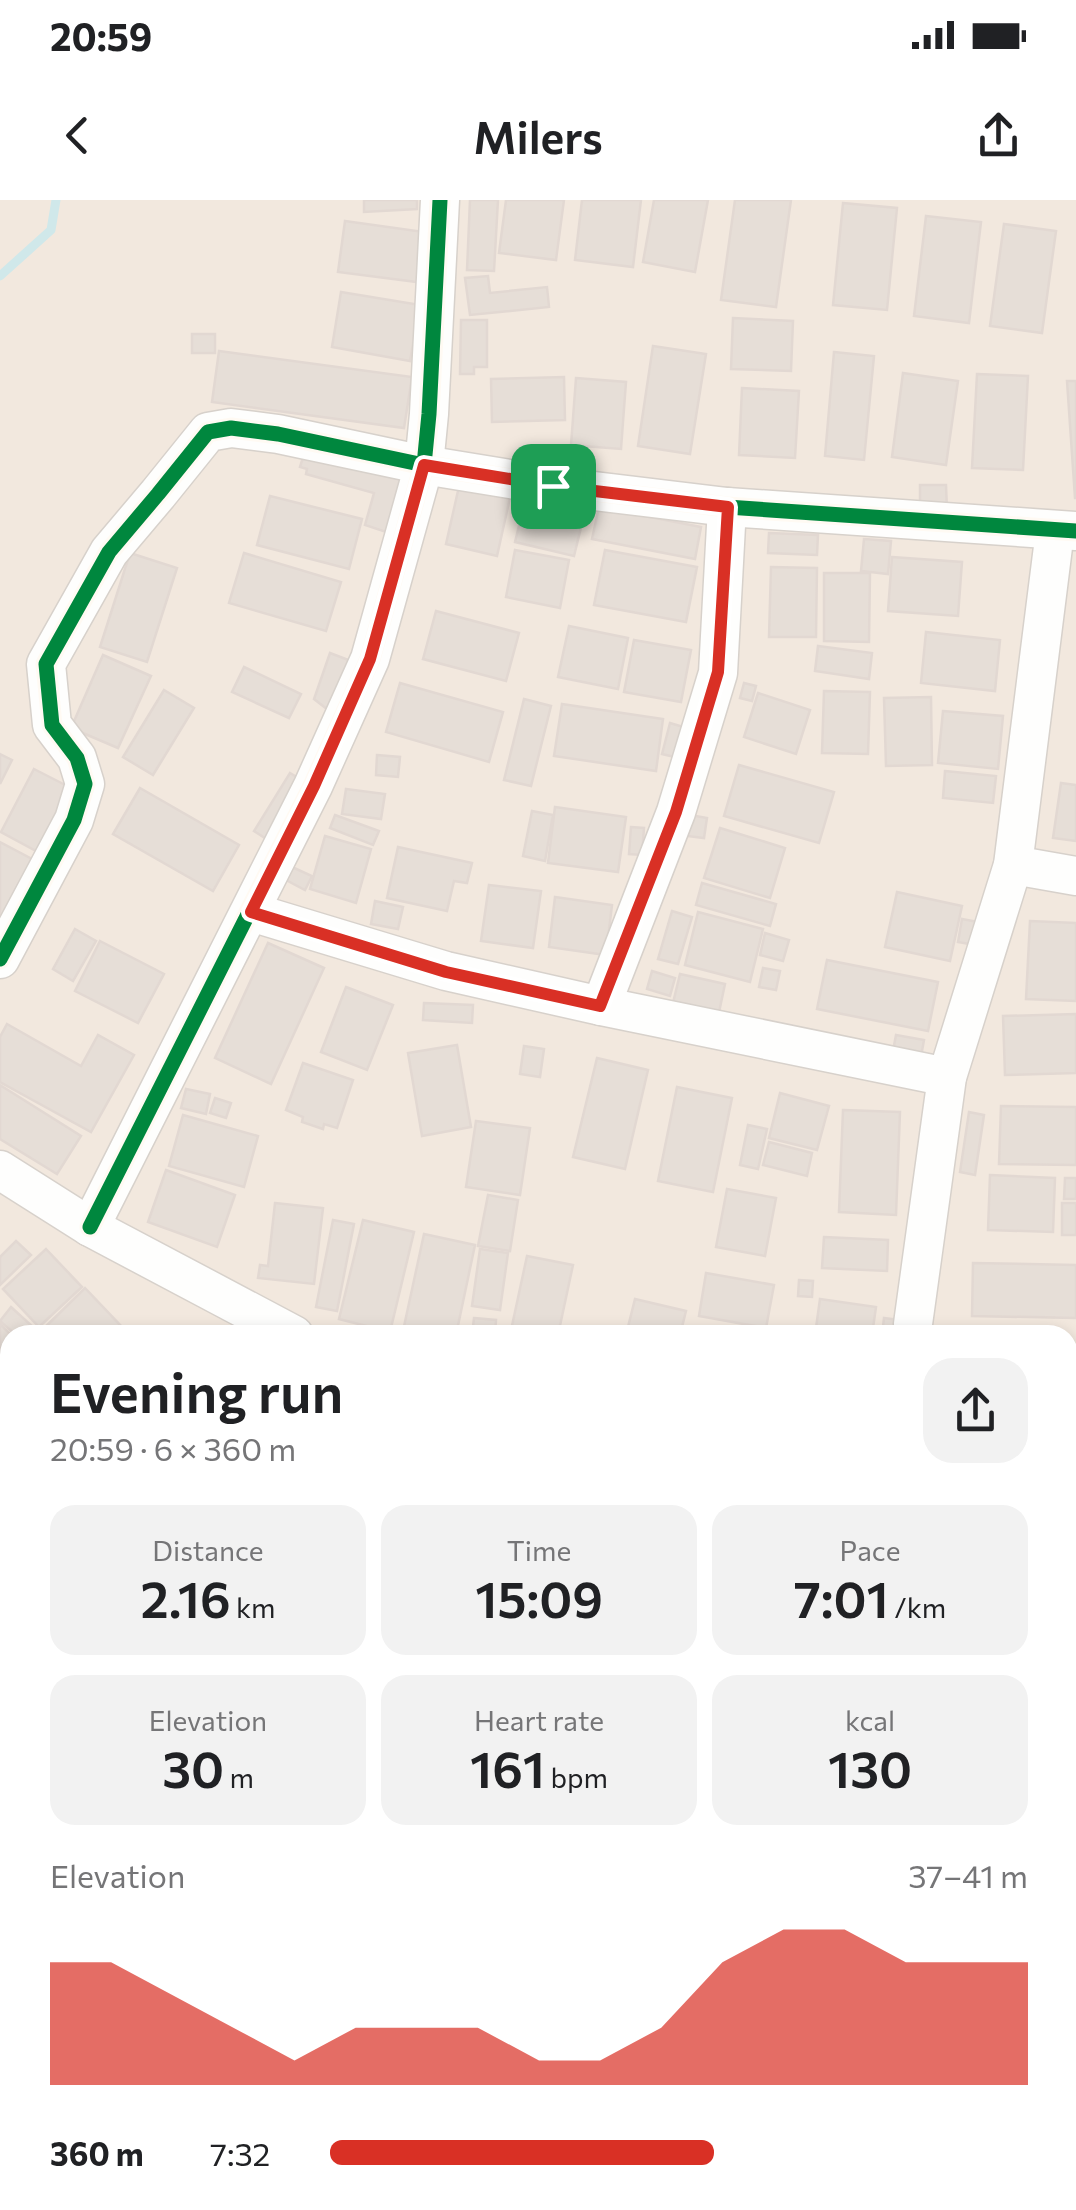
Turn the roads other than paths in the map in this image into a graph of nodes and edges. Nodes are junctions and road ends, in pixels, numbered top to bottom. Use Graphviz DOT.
graph roads {
  1 [pos="440,200"];
  2 [pos="424,465"];
  3 [pos="728,507"];
  4 [pos="1065,531"];
  5 [pos="1012,866"];
  6 [pos="1076,876"];
  7 [pos="251,912"];
  8 [pos="0,959"];
  9 [pos="600,1006"];
  10 [pos="947,1078"];
  11 [pos="0,1170"];
  12 [pos="90,1227"];
  13 [pos="913,1324"];
  14 [pos="275,1325"];
  1 -- 2 [label="street"];
  2 -- 3 [label="street"];
  2 -- 7 [label="street"];
  2 -- 8 [label="street"];
  3 -- 4 [label="street"];
  3 -- 9 [label="street"];
  4 -- 5 [label="street"];
  5 -- 6 [label="street"];
  5 -- 10 [label="street"];
  7 -- 9 [label="street"];
  7 -- 12 [label="street"];
  9 -- 10 [label="street"];
  10 -- 13 [label="street"];
  11 -- 12 [label="street"];
  12 -- 14 [label="street"];
}
